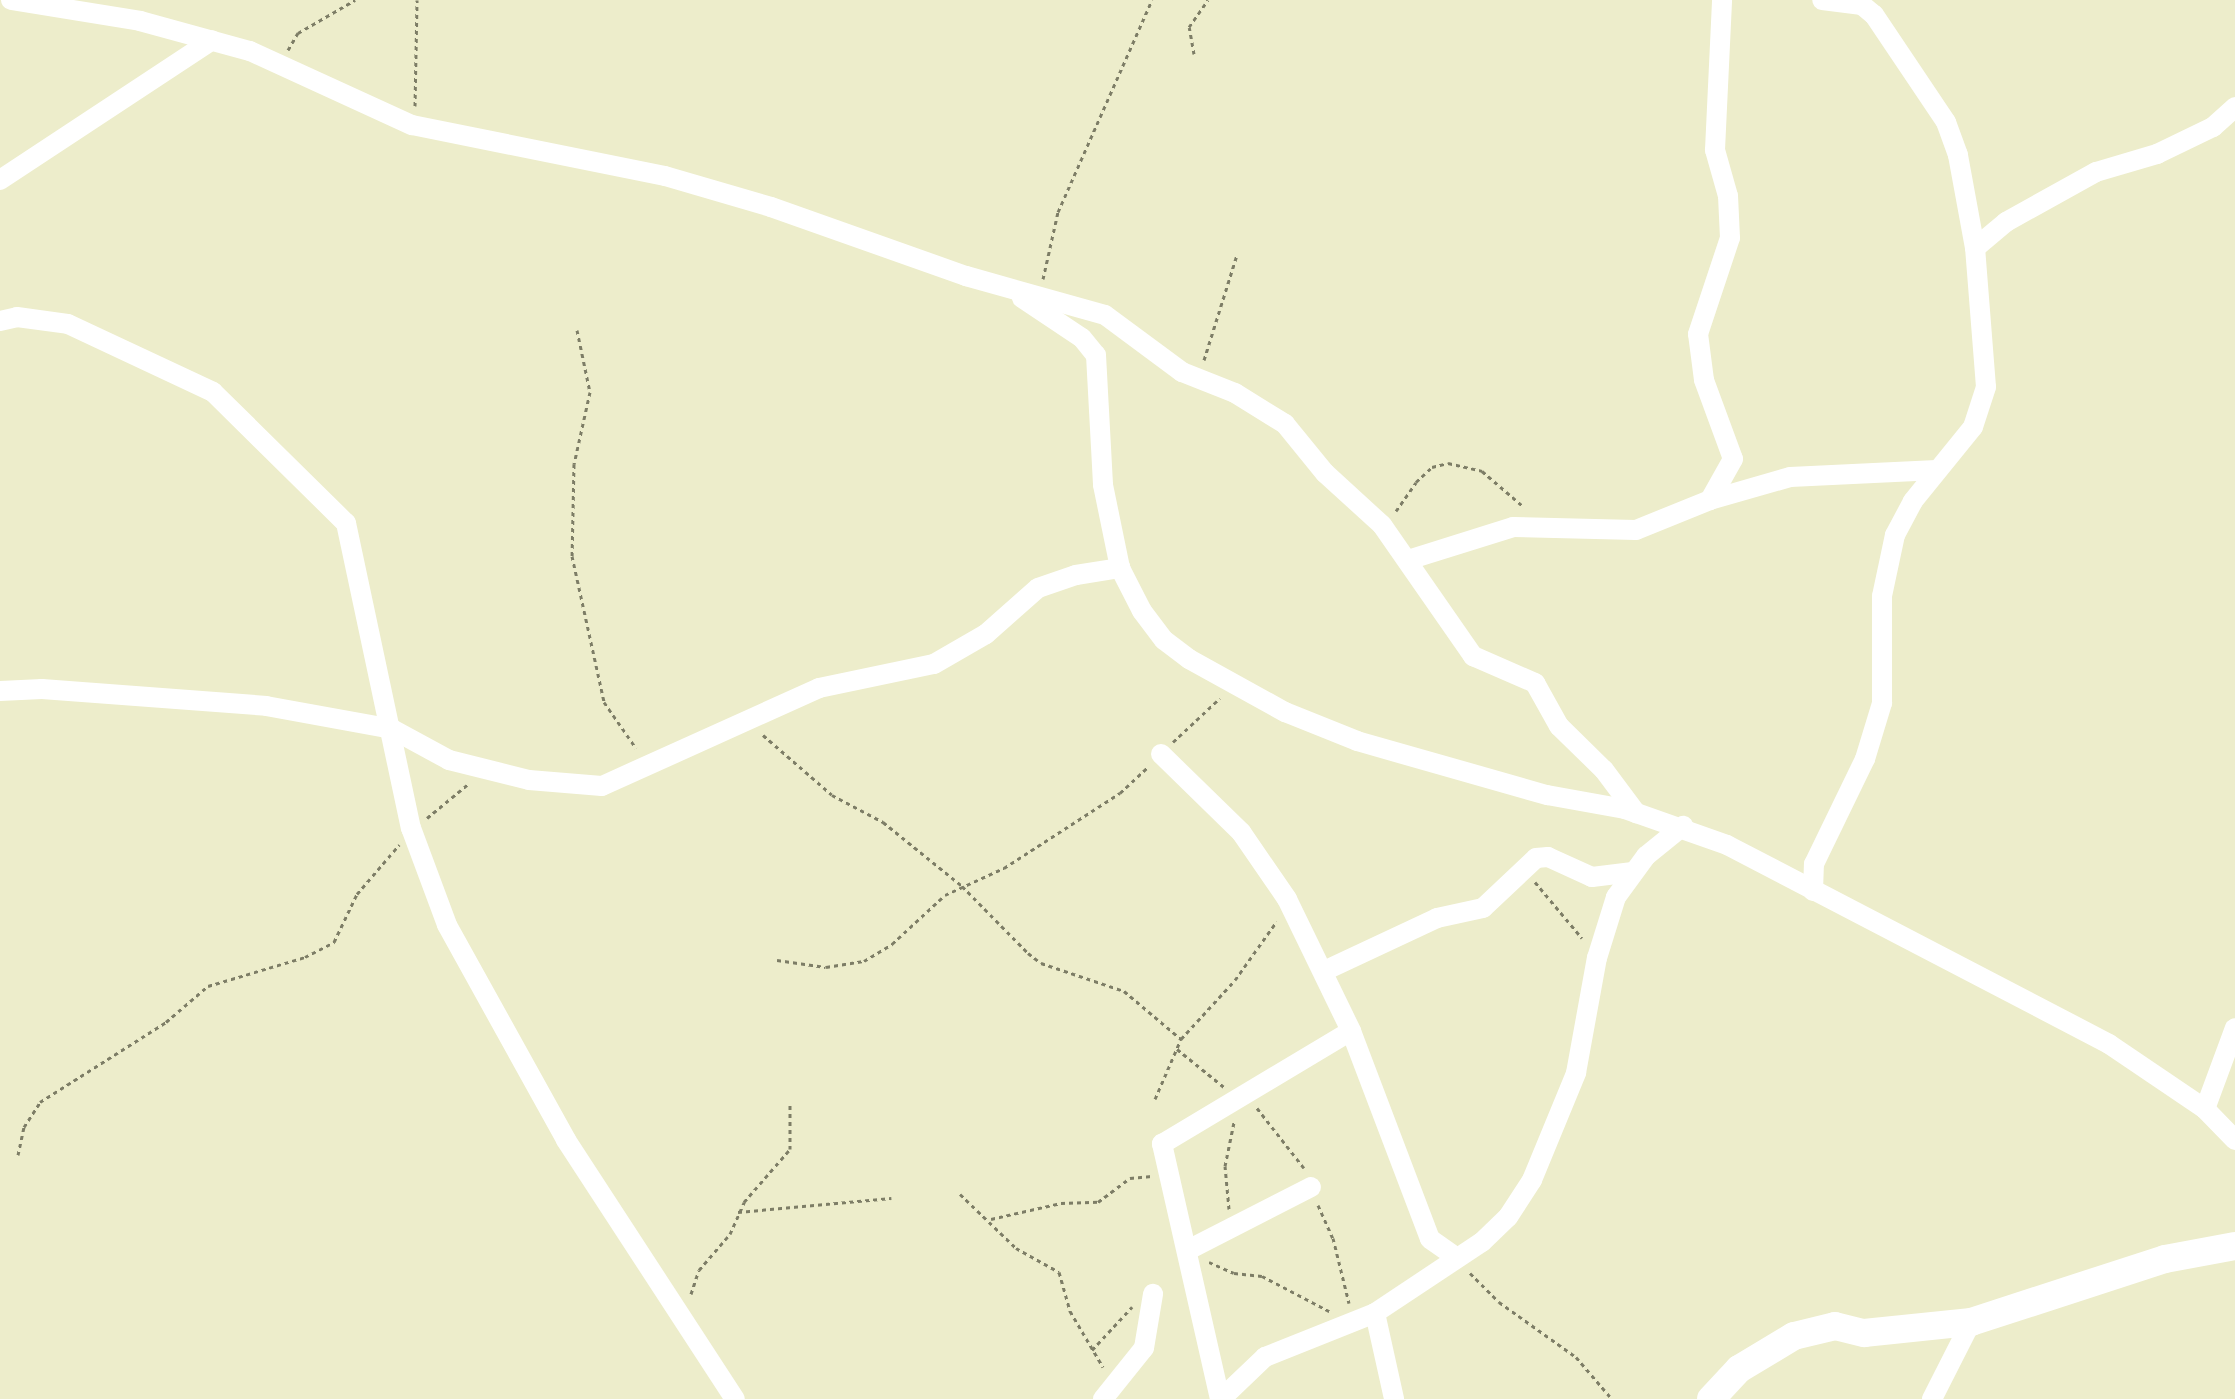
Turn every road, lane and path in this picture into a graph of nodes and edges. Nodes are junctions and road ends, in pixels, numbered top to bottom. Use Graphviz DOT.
graph roads {
  1 [pos="11,0"];
  2 [pos="355,0"];
  3 [pos="417,0"];
  4 [pos="1152,0"];
  5 [pos="1208,0"];
  6 [pos="1722,0"];
  7 [pos="1822,0"];
  8 [pos="212,40"];
  9 [pos="1194,54"];
  10 [pos="285,65"];
  11 [pos="2235,107"];
  12 [pos="412,125"];
  13 [pos="0,180"];
  14 [pos="1975,248"];
  15 [pos="1237,255"];
  16 [pos="1008,288"];
  17 [pos="1053,299"];
  18 [pos="0,321"];
  19 [pos="577,330"];
  20 [pos="1197,379"];
  21 [pos="1937,470"];
  22 [pos="1710,500"];
  23 [pos="1540,524"];
  24 [pos="1382,525"];
  25 [pos="1408,560"];
  26 [pos="1120,568"];
  27 [pos="1230,685"];
  28 [pos="0,691"];
  29 [pos="748,722"];
  30 [pos="392,729"];
  31 [pos="1161,754"];
  32 [pos="653,765"];
  33 [pos="475,767"];
  34 [pos="1636,813"];
  35 [pos="1683,826"];
  36 [pos="411,828"];
  37 [pos="1523,867"];
  38 [pos="1633,872"];
  39 [pos="962,886"];
  40 [pos="1813,891"];
  41 [pos="1287,899"];
  42 [pos="1597,958"];
  43 [pos="777,960"];
  44 [pos="1324,971"];
  45 [pos="2235,1028"];
  46 [pos="1351,1031"];
  47 [pos="1181,1039"];
  48 [pos="1177,1049"];
  49 [pos="1155,1099"];
  50 [pos="790,1103"];
  51 [pos="1239,1104"];
  52 [pos="2205,1109"];
  53 [pos="2235,1140"];
  54 [pos="18,1155"];
  55 [pos="1170,1183"];
  56 [pos="1311,1187"];
  57 [pos="960,1194"];
  58 [pos="891,1198"];
  59 [pos="738,1212"];
  60 [pos="991,1219"];
  61 [pos="1232,1229"];
  62 [pos="2235,1246"];
  63 [pos="1188,1250"];
  64 [pos="1457,1258"];
  65 [pos="1153,1294"];
  66 [pos="1375,1313"];
  67 [pos="1971,1322"];
  68 [pos="1341,1328"];
  69 [pos="688,1329"];
  70 [pos="1108,1392"];
  71 [pos="1227,1396"];
  72 [pos="1708,1396"];
  73 [pos="735,1399"];
  74 [pos="1394,1399"];
  75 [pos="1612,1399"];
  76 [pos="1932,1399"];
  1 -- 8 [label="street"];
  2 -- 10 [label="path"];
  3 -- 12 [label="path"];
  4 -- 17 [label="path"];
  5 -- 9 [label="path"];
  6 -- 22 [label="street"];
  7 -- 14 [label="street"];
  8 -- 10 [label="street"];
  8 -- 13 [label="street"];
  10 -- 12 [label="street"];
  11 -- 14 [label="street"];
  12 -- 16 [label="street"];
  14 -- 21 [label="street"];
  15 -- 20 [label="path"];
  16 -- 17 [label="street"];
  16 -- 26 [label="street"];
  17 -- 20 [label="street"];
  18 -- 30 [label="street"];
  19 -- 32 [label="path"];
  20 -- 24 [label="street"];
  21 -- 22 [label="street"];
  21 -- 40 [label="street"];
  22 -- 23 [label="street"];
  23 -- 24 [label="path"];
  23 -- 25 [label="street"];
  24 -- 25 [label="street"];
  25 -- 34 [label="street"];
  26 -- 27 [label="street"];
  26 -- 29 [label="street"];
  27 -- 31 [label="path"];
  27 -- 34 [label="street"];
  28 -- 30 [label="street"];
  29 -- 32 [label="street"];
  29 -- 39 [label="path"];
  30 -- 33 [label="street"];
  30 -- 36 [label="street"];
  31 -- 39 [label="path"];
  31 -- 41 [label="street"];
  32 -- 33 [label="street"];
  33 -- 36 [label="path"];
  34 -- 35 [label="street"];
  35 -- 38 [label="street"];
  35 -- 40 [label="street"];
  36 -- 54 [label="path"];
  36 -- 69 [label="street"];
  37 -- 38 [label="street"];
  37 -- 42 [label="path"];
  37 -- 44 [label="street"];
  38 -- 42 [label="street"];
  39 -- 43 [label="path"];
  39 -- 47 [label="path"];
  40 -- 52 [label="street"];
  41 -- 44 [label="street"];
  41 -- 47 [label="path"];
  42 -- 64 [label="street"];
  44 -- 46 [label="street"];
  45 -- 52 [label="street"];
  46 -- 51 [label="street"];
  46 -- 64 [label="street"];
  47 -- 48 [label="path"];
  48 -- 49 [label="path"];
  48 -- 51 [label="path"];
  50 -- 59 [label="path"];
  51 -- 55 [label="street"];
  51 -- 61 [label="path"];
  52 -- 53 [label="street"];
  55 -- 60 [label="path"];
  55 -- 63 [label="street"];
  56 -- 61 [label="street"];
  57 -- 60 [label="path"];
  58 -- 59 [label="path"];
  59 -- 69 [label="path"];
  60 -- 70 [label="path"];
  61 -- 63 [label="street"];
  62 -- 67 [label="street"];
  63 -- 68 [label="path"];
  63 -- 71 [label="street"];
  64 -- 66 [label="street"];
  64 -- 75 [label="path"];
  65 -- 70 [label="street"];
  66 -- 68 [label="street"];
  66 -- 74 [label="street"];
  67 -- 72 [label="street"];
  67 -- 76 [label="street"];
  68 -- 71 [label="street"];
  69 -- 73 [label="street"];
}
